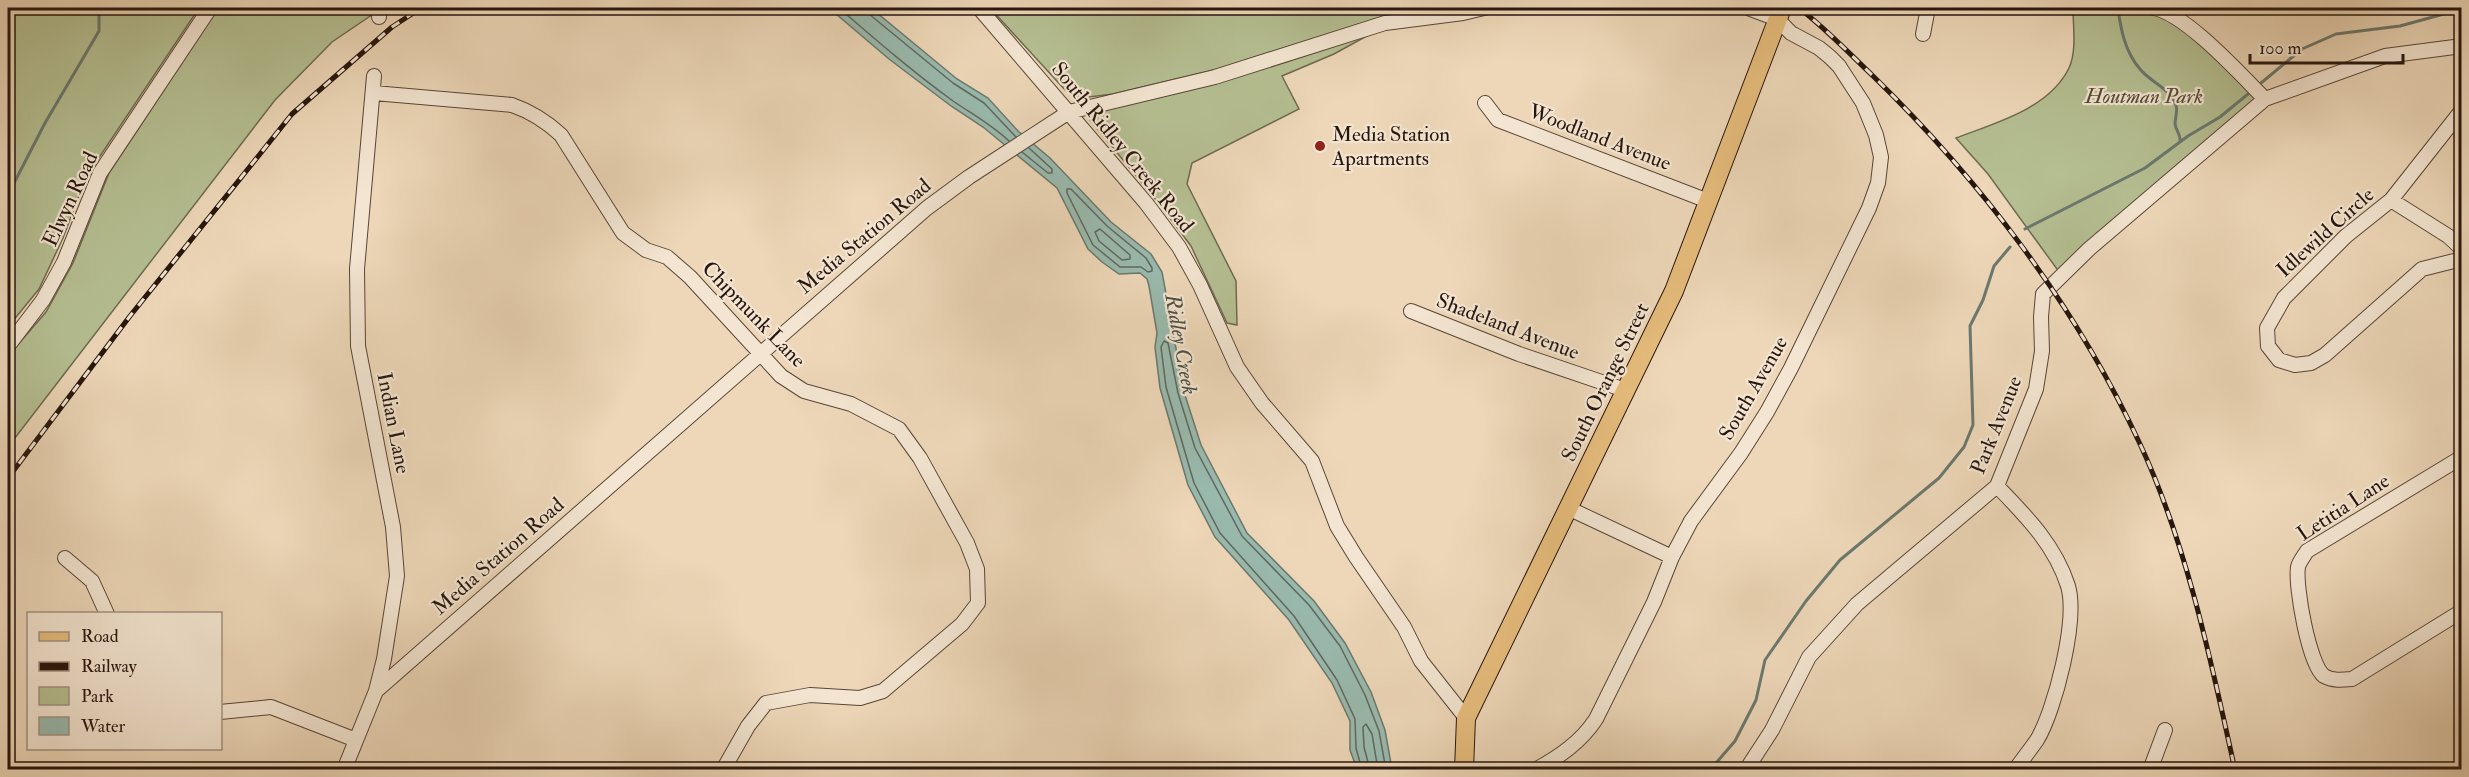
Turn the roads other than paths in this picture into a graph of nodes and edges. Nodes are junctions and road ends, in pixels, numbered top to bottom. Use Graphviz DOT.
graph roads {
  1 [pos="210,8"];
  2 [pos="979,8"];
  3 [pos="1484,8"];
  4 [pos="1748,8"];
  5 [pos="1928,8"];
  6 [pos="2162,8"];
  7 [pos="1780,12"];
  8 [pos="1923,34"];
  9 [pos="2462,46"];
  10 [pos="374,76"];
  11 [pos="374,93"];
  12 [pos="2265,99"];
  13 [pos="1485,103"];
  14 [pos="2462,110"];
  15 [pos="1069,112"];
  16 [pos="2391,200"];
  17 [pos="1707,201"];
  18 [pos="2462,249"];
  19 [pos="2462,259"];
  20 [pos="1411,311"];
  21 [pos="8,346"];
  22 [pos="761,352"];
  23 [pos="1625,390"];
  24 [pos="2462,457"];
  25 [pos="1997,486"];
  26 [pos="1570,509"];
  27 [pos="1672,557"];
  28 [pos="65,558"];
  29 [pos="2462,610"];
  30 [pos="106,612"];
  31 [pos="376,691"];
  32 [pos="222,712"];
  33 [pos="1466,718"];
  34 [pos="2165,730"];
  35 [pos="356,740"];
  36 [pos="344,770"];
  37 [pos="723,770"];
  38 [pos="1464,770"];
  39 [pos="1535,770"];
  40 [pos="1746,770"];
  41 [pos="2015,770"];
  42 [pos="2150,770"];
  1 -- 21 [label="street, Elwyn Road"];
  2 -- 15 [label="street, South Ridley Creek Road"];
  3 -- 15 [label="street, Media Station Road"];
  4 -- 7 [label="street"];
  5 -- 8 [label="street"];
  6 -- 12 [label="street"];
  7 -- 17 [label="main road, South Orange Street"];
  7 -- 27 [label="street, South Avenue"];
  9 -- 12 [label="street"];
  10 -- 11 [label="street, Indian Lane"];
  11 -- 22 [label="street, Chipmunk Lane"];
  11 -- 31 [label="street, Indian Lane"];
  12 -- 25 [label="street, Park Avenue"];
  13 -- 17 [label="street, Woodland Avenue"];
  14 -- 16 [label="street, Idlewild Circle"];
  15 -- 22 [label="street, Media Station Road"];
  15 -- 33 [label="street, South Ridley Creek Road"];
  16 -- 18 [label="street"];
  16 -- 19 [label="street, Idlewild Circle"];
  17 -- 23 [label="main road, South Orange Street"];
  20 -- 23 [label="street, Shadeland Avenue"];
  22 -- 31 [label="street, Media Station Road"];
  22 -- 37 [label="street, Chipmunk Lane"];
  23 -- 26 [label="main road, South Orange Street"];
  24 -- 29 [label="street, Letitia Lane"];
  25 -- 40 [label="street, Park Avenue"];
  25 -- 41 [label="street"];
  26 -- 27 [label="street"];
  26 -- 33 [label="main road, South Orange Street"];
  27 -- 39 [label="street, South Avenue"];
  28 -- 30 [label="street"];
  31 -- 35 [label="street, Indian Lane"];
  32 -- 35 [label="street"];
  33 -- 38 [label="main road, South Orange Street"];
  34 -- 42 [label="street"];
  35 -- 36 [label="street, Indian Lane"];
}
